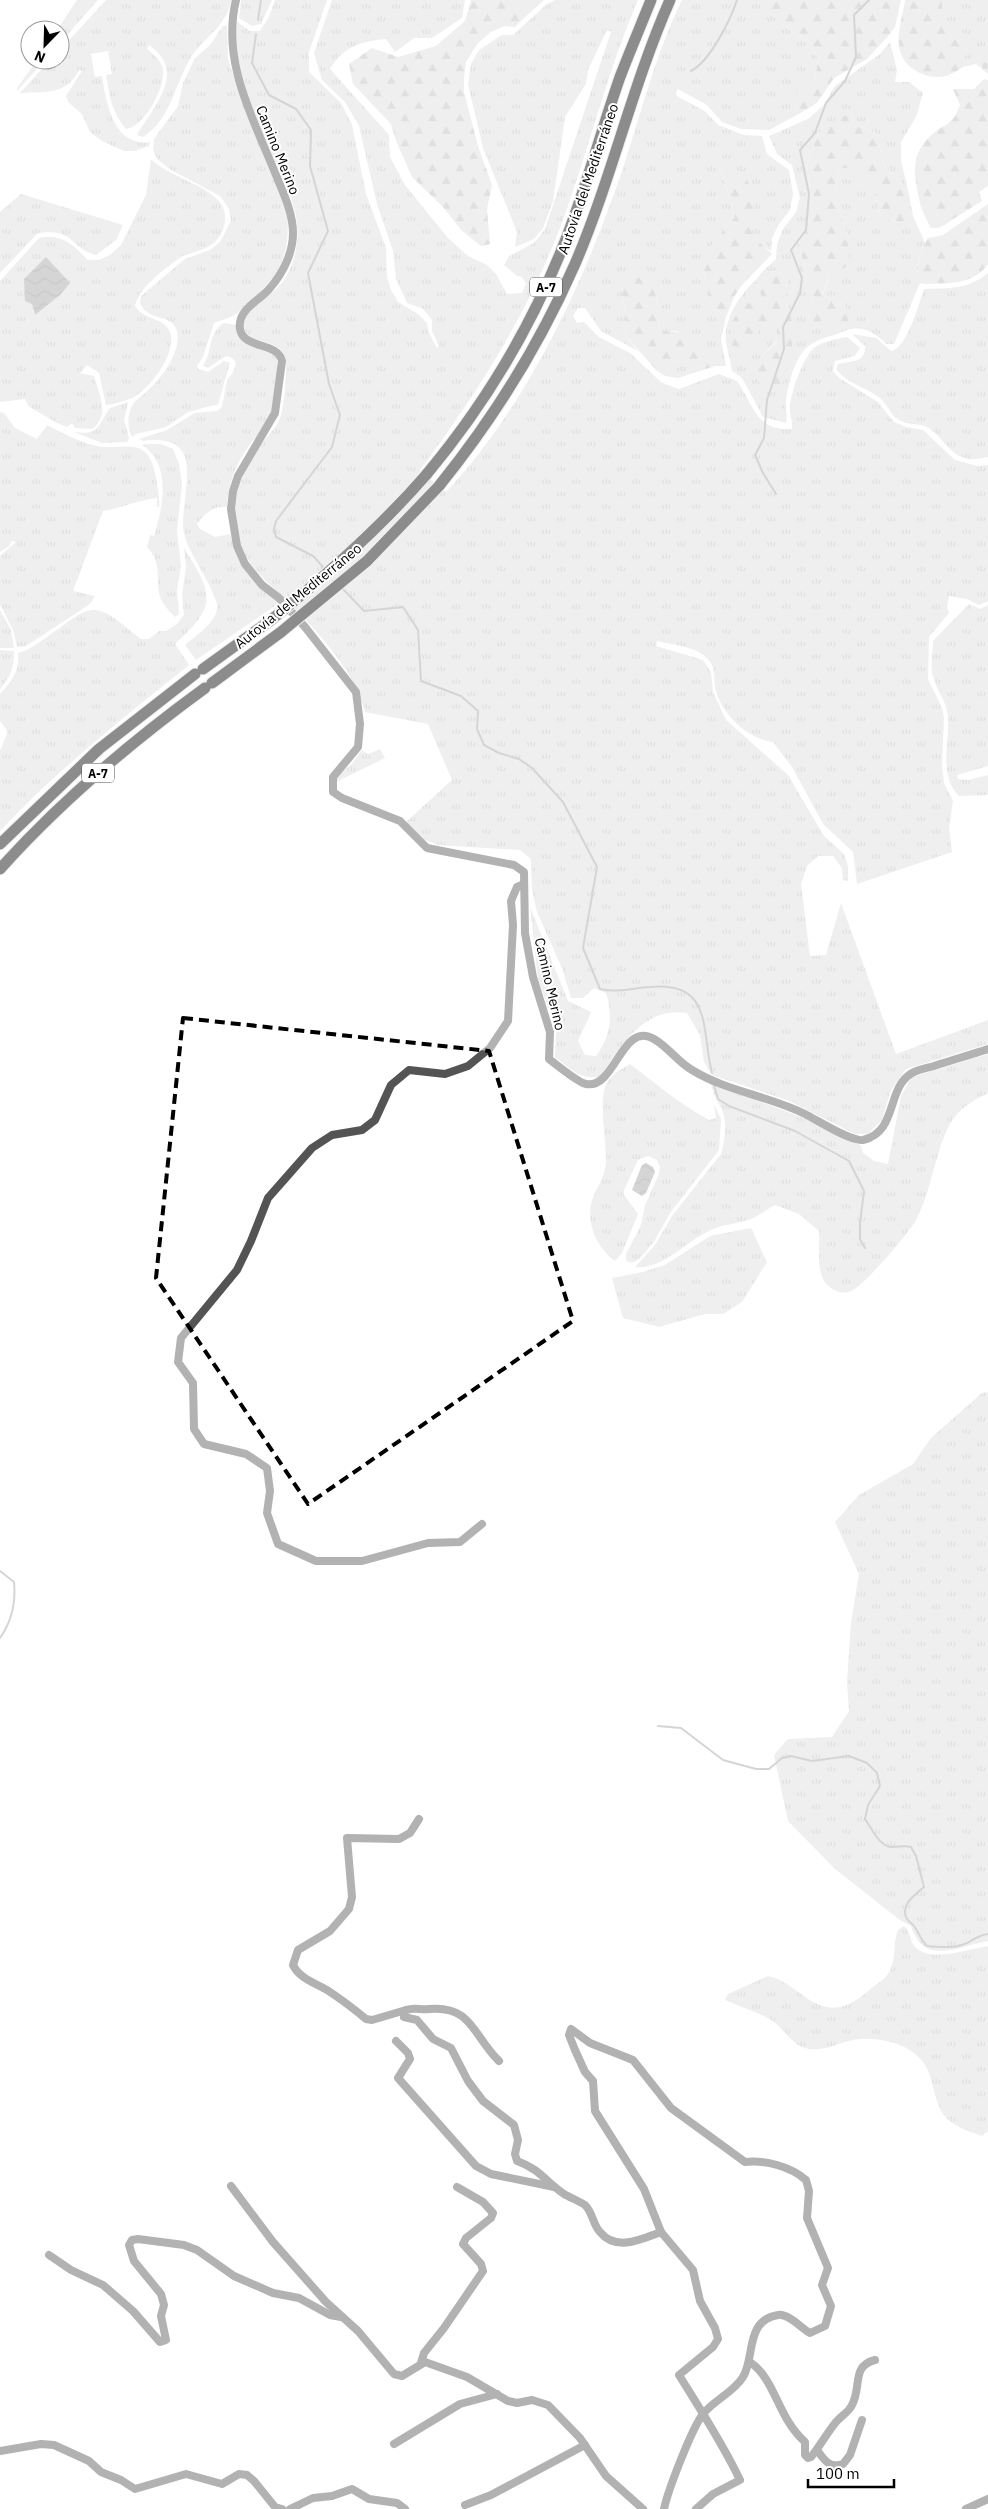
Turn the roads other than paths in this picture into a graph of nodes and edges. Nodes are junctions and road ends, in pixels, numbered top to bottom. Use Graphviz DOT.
graph roads {
  1 [pos="236,0"];
  2 [pos="651,0"];
  3 [pos="670,0"];
  4 [pos="0,844"];
  5 [pos="0,869"];
  6 [pos="524,884"];
  7 [pos="988,1049"];
  8 [pos="482,1524"];
  9 [pos="419,1819"];
  10 [pos="406,2010"];
  11 [pos="396,2041"];
  12 [pos="499,2061"];
  13 [pos="231,2186"];
  14 [pos="458,2187"];
  15 [pos="556,2187"];
  16 [pos="661,2232"];
  17 [pos="49,2255"];
  18 [pos="343,2318"];
  19 [pos="875,2360"];
  20 [pos="421,2362"];
  21 [pos="750,2362"];
  22 [pos="497,2394"];
  23 [pos="703,2414"];
  24 [pos="862,2420"];
  25 [pos="394,2444"];
  26 [pos="585,2445"];
  27 [pos="817,2450"];
  28 [pos="0,2451"];
  29 [pos="988,2499"];
  30 [pos="465,2505"];
  31 [pos="282,2509"];
  32 [pos="290,2509"];
  33 [pos="405,2509"];
  34 [pos="643,2509"];
  35 [pos="664,2509"];
  36 [pos="696,2509"];
  37 [pos="966,2509"];
  1 -- 6 [label="street, Camino Merino"];
  2 -- 4 [label="highway, Autovía del Mediterráneo / A-7, bridge"];
  3 -- 5 [label="highway, Autovía del Mediterráneo / A-7, bridge"];
  6 -- 7 [label="street, Camino Merino"];
  6 -- 8 [label="street"];
  9 -- 10 [label="street"];
  10 -- 12 [label="street"];
  10 -- 15 [label="street"];
  11 -- 15 [label="street"];
  13 -- 18 [label="street"];
  14 -- 20 [label="street"];
  15 -- 16 [label="street"];
  16 -- 21 [label="street"];
  16 -- 23 [label="street"];
  17 -- 18 [label="street"];
  18 -- 20 [label="street"];
  19 -- 27 [label="street"];
  20 -- 22 [label="street"];
  21 -- 23 [label="street"];
  21 -- 27 [label="street"];
  22 -- 25 [label="street"];
  22 -- 26 [label="street"];
  23 -- 35 [label="street"];
  23 -- 36 [label="street"];
  24 -- 27 [label="street"];
  26 -- 30 [label="street"];
  26 -- 34 [label="street"];
  28 -- 31 [label="street"];
  29 -- 37 [label="street"];
  32 -- 33 [label="street"];
}
